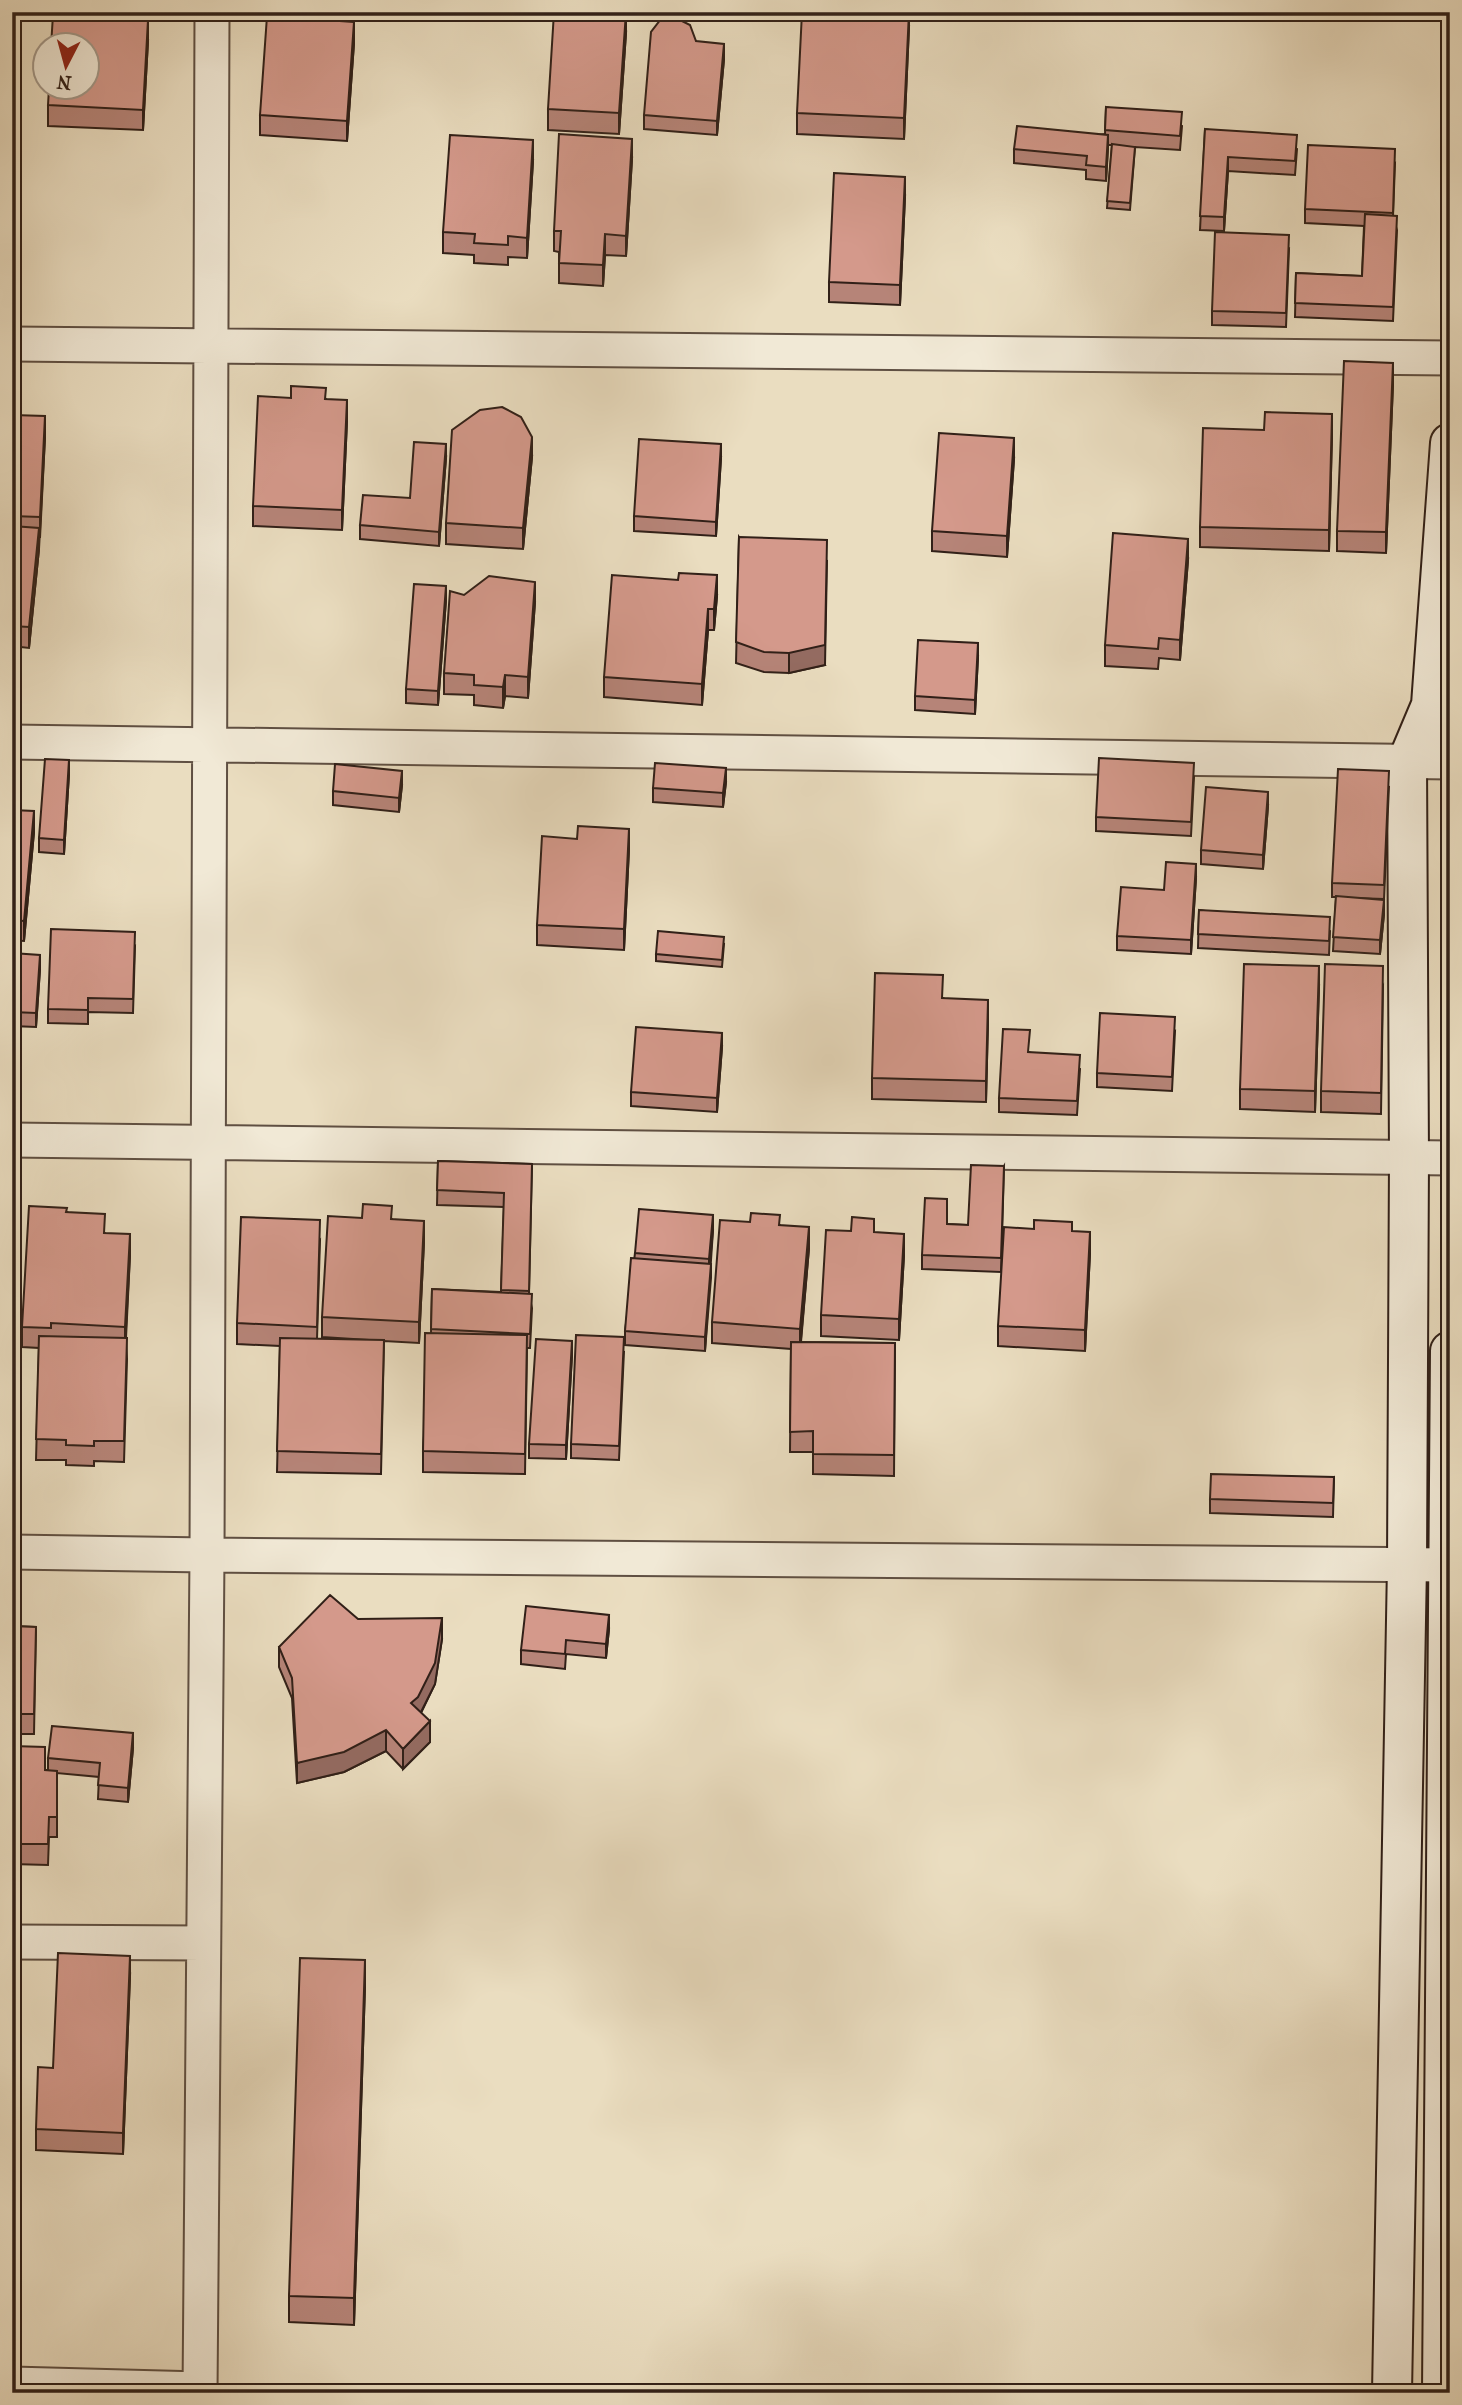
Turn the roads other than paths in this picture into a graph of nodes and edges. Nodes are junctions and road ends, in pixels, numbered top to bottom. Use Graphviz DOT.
graph roads {
  1 [pos="212,12"];
  2 [pos="12,344"];
  3 [pos="211,346"];
  4 [pos="1450,358"];
  5 [pos="1450,443"];
  6 [pos="1431,705"];
  7 [pos="12,742"];
  8 [pos="209,744"];
  9 [pos="1450,752"];
  10 [pos="1407,762"];
  11 [pos="1450,762"];
  12 [pos="12,1140"];
  13 [pos="208,1141"];
  14 [pos="1409,1158"];
  15 [pos="1450,1158"];
  16 [pos="1450,1351"];
  17 [pos="12,1552"];
  18 [pos="207,1555"];
  19 [pos="1407,1565"];
  20 [pos="1449,1565"];
  21 [pos="12,1942"];
  22 [pos="204,1943"];
  23 [pos="1448,1962"];
  24 [pos="1445,2371"];
  25 [pos="12,2384"];
  26 [pos="200,2391"];
  27 [pos="1392,2393"];
  1 -- 3 [label="street"];
  2 -- 3 [label="street"];
  3 -- 4 [label="street"];
  3 -- 8 [label="street"];
  5 -- 6 [label="main road"];
  6 -- 9 [label="main road"];
  6 -- 10 [label="main road"];
  7 -- 8 [label="street"];
  8 -- 10 [label="street"];
  8 -- 13 [label="street"];
  10 -- 11 [label="street"];
  10 -- 14 [label="main road"];
  12 -- 13 [label="street"];
  13 -- 14 [label="street"];
  13 -- 18 [label="street"];
  14 -- 15 [label="street"];
  14 -- 19 [label="main road"];
  16 -- 20 [label="main road"];
  17 -- 18 [label="street"];
  18 -- 19 [label="street"];
  18 -- 22 [label="street"];
  19 -- 20 [label="street"];
  19 -- 27 [label="main road"];
  20 -- 23 [label="main road"];
  21 -- 22 [label="street"];
  22 -- 26 [label="street"];
  23 -- 24 [label="main road"];
  25 -- 26 [label="street"];
}
